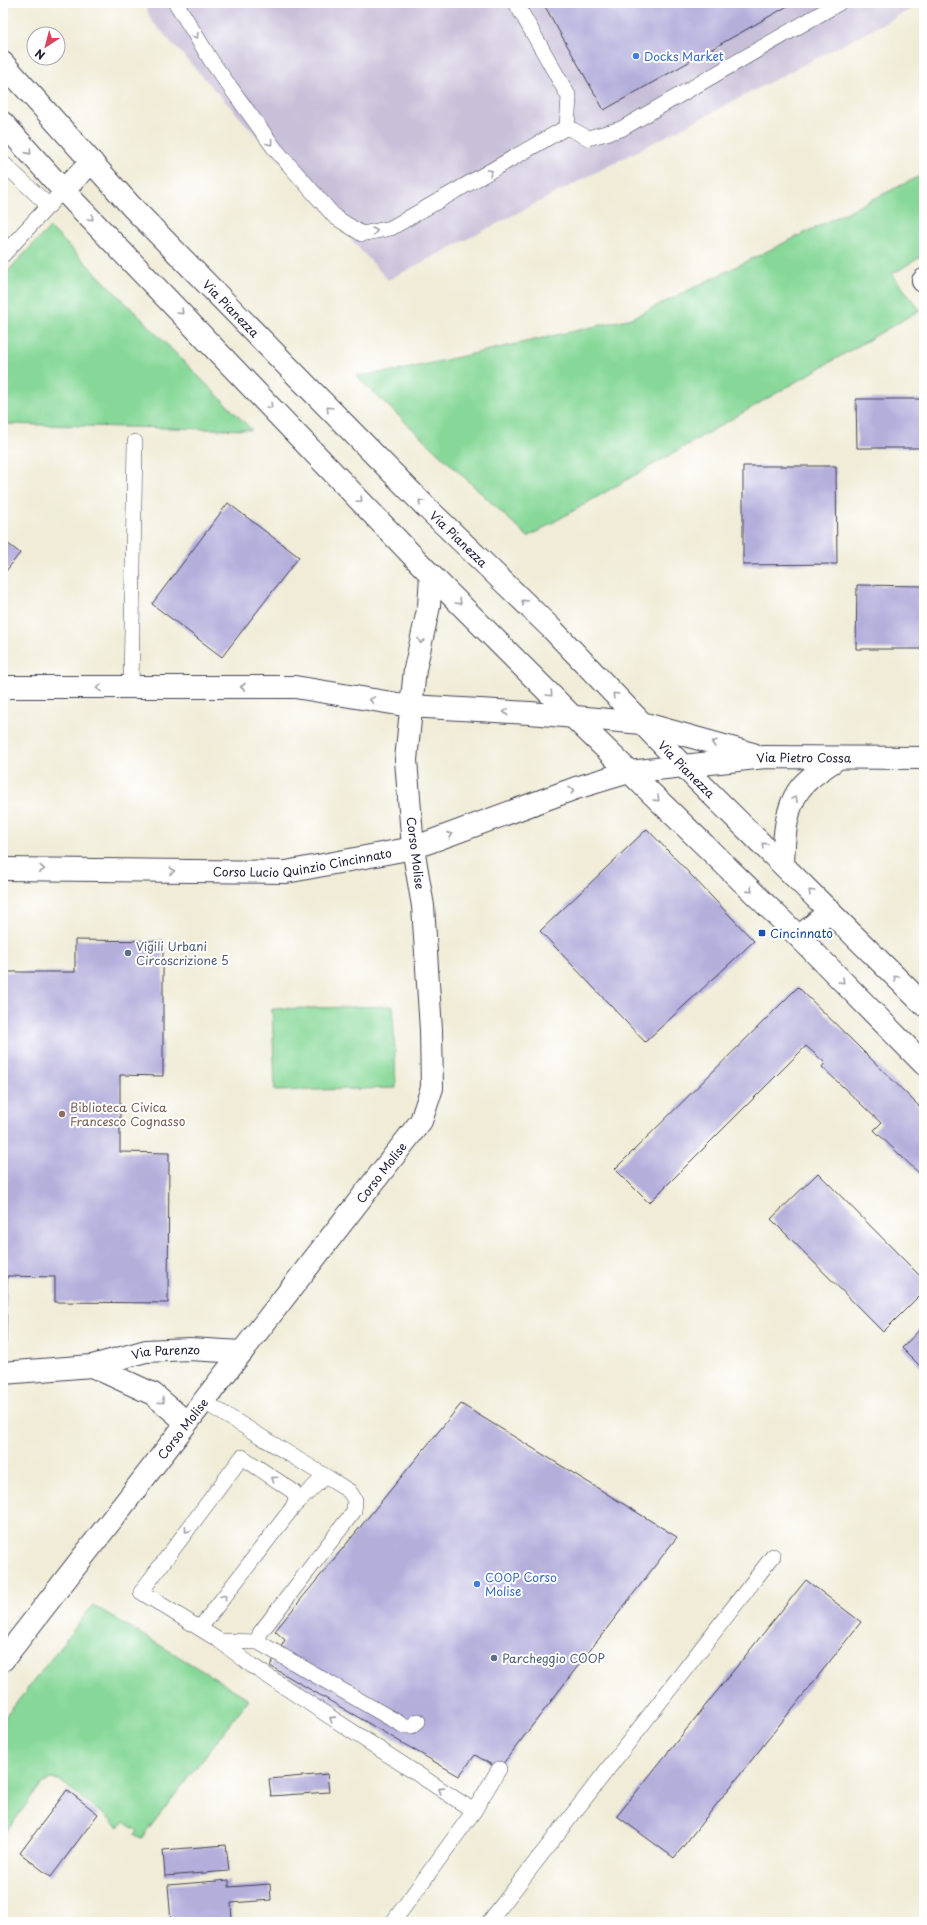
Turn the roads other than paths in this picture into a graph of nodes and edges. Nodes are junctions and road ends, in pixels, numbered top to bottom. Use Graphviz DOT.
graph roads {
  1 [pos="176,3"];
  2 [pos="516,3"];
  3 [pos="838,3"];
  4 [pos="3,63"];
  5 [pos="3,123"];
  6 [pos="567,127"];
  7 [pos="92,162"];
  8 [pos="3,163"];
  9 [pos="63,190"];
  10 [pos="49,206"];
  11 [pos="3,255"];
  12 [pos="135,442"];
  13 [pos="431,575"];
  14 [pos="3,688"];
  15 [pos="130,688"];
  16 [pos="410,706"];
  17 [pos="573,717"];
  18 [pos="642,723"];
  19 [pos="765,757"];
  20 [pos="838,758"];
  21 [pos="924,758"];
  22 [pos="683,766"];
  23 [pos="629,772"];
  24 [pos="413,848"];
  25 [pos="783,864"];
  26 [pos="3,869"];
  27 [pos="830,911"];
  28 [pos="799,937"];
  29 [pos="924,1005"];
  30 [pos="924,1064"];
  31 [pos="242,1352"];
  32 [pos="92,1366"];
  33 [pos="3,1373"];
  34 [pos="203,1401"];
  35 [pos="186,1422"];
  36 [pos="325,1476"];
  37 [pos="294,1507"];
  38 [pos="773,1556"];
  39 [pos="200,1628"];
  40 [pos="220,1641"];
  41 [pos="258,1642"];
  42 [pos="3,1660"];
  43 [pos="418,1720"];
  44 [pos="499,1769"];
  45 [pos="474,1811"];
  46 [pos="393,1922"];
  47 [pos="489,1922"];
  1 -- 6 [label="lane, one-way"];
  2 -- 6 [label="lane"];
  3 -- 6 [label="lane"];
  4 -- 7 [label="street, Via Pianezza"];
  5 -- 9 [label="street, one-way"];
  7 -- 9 [label="street"];
  18 -- 7 [label="street, Via Pianezza, one-way"];
  8 -- 10 [label="lane"];
  9 -- 10 [label="lane"];
  9 -- 13 [label="street, one-way"];
  10 -- 11 [label="lane"];
  12 -- 15 [label="lane"];
  13 -- 16 [label="street, Corso Molise, one-way"];
  13 -- 17 [label="street, one-way"];
  15 -- 14 [label="street, one-way"];
  16 -- 15 [label="street, one-way"];
  17 -- 16 [label="street, one-way"];
  16 -- 24 [label="street, Corso Molise"];
  17 -- 18 [label="street"];
  17 -- 23 [label="street"];
  19 -- 18 [label="street, one-way"];
  18 -- 22 [label="street, Via Pianezza"];
  19 -- 20 [label="street, Via Pietro Cossa"];
  19 -- 22 [label="street, Via Pietro Cossa"];
  20 -- 21 [label="street, Via Pietro Cossa"];
  25 -- 20 [label="street, one-way"];
  22 -- 23 [label="street, Corso Lucio Quinzio Cincinnato"];
  25 -- 22 [label="street, Via Pianezza, one-way"];
  24 -- 23 [label="street, Corso Lucio Quinzio Cincinnato, one-way"];
  23 -- 28 [label="street, one-way"];
  26 -- 24 [label="street, Corso Lucio Quinzio Cincinnato, one-way"];
  24 -- 31 [label="street, Corso Molise"];
  27 -- 25 [label="street, Via Pianezza, one-way"];
  27 -- 28 [label="street"];
  29 -- 27 [label="street, Via Pianezza, one-way"];
  28 -- 30 [label="street, one-way"];
  31 -- 32 [label="street, Via Parenzo"];
  31 -- 34 [label="street, Corso Molise"];
  32 -- 33 [label="street, Via Parenzo"];
  32 -- 35 [label="street, Via Parenzo, one-way"];
  34 -- 35 [label="street, Corso Molise"];
  34 -- 36 [label="lane"];
  35 -- 42 [label="street, Corso Molise"];
  36 -- 37 [label="lane"];
  36 -- 41 [label="lane"];
  39 -- 37 [label="lane, one-way"];
  37 -- 39 [label="lane, one-way"];
  38 -- 47 [label="lane"];
  39 -- 40 [label="lane"];
  40 -- 41 [label="lane"];
  45 -- 40 [label="lane, one-way"];
  41 -- 43 [label="lane"];
  44 -- 45 [label="lane"];
  45 -- 46 [label="lane"];
}
